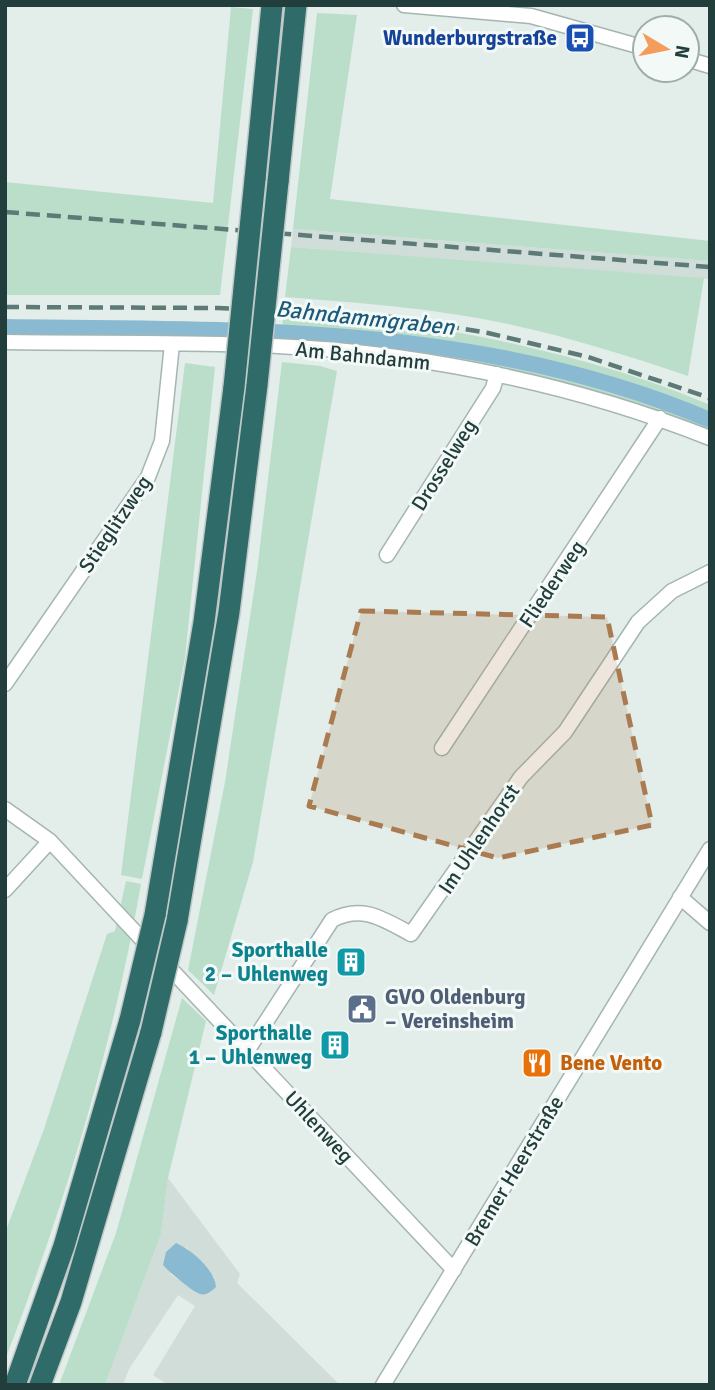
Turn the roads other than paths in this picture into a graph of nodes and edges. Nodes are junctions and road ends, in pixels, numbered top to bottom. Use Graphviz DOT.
graph roads {
  1 [pos="272,5"];
  2 [pos="296,5"];
  3 [pos="404,5"];
  4 [pos="532,11"];
  5 [pos="631,43"];
  6 [pos="5,342"];
  7 [pos="172,344"];
  8 [pos="497,374"];
  9 [pos="660,418"];
  10 [pos="710,438"];
  11 [pos="387,555"];
  12 [pos="710,572"];
  13 [pos="5,684"];
  14 [pos="442,748"];
  15 [pos="5,809"];
  16 [pos="50,842"];
  17 [pos="710,849"];
  18 [pos="5,890"];
  19 [pos="680,897"];
  20 [pos="710,923"];
  21 [pos="247,1051"];
  22 [pos="454,1269"];
  23 [pos="15,1385"];
  24 [pos="40,1385"];
  25 [pos="383,1385"];
  1 -- 23 [label="highway, bridge"];
  2 -- 24 [label="highway, bridge"];
  3 -- 4 [label="street"];
  4 -- 5 [label="street"];
  6 -- 7 [label="street, Am Bahndamm"];
  7 -- 8 [label="street, Am Bahndamm"];
  7 -- 13 [label="street, Stieglitzweg"];
  8 -- 9 [label="street, Am Bahndamm"];
  8 -- 11 [label="street, Drosselweg"];
  9 -- 10 [label="street, Am Bahndamm"];
  9 -- 14 [label="street, Fliederweg"];
  12 -- 21 [label="street, Im Uhlenhorst"];
  15 -- 16 [label="street, Uhlenweg"];
  16 -- 18 [label="street"];
  16 -- 21 [label="street, Uhlenweg"];
  17 -- 19 [label="street, Bremer Heerstraße"];
  19 -- 20 [label="street"];
  19 -- 22 [label="street, Bremer Heerstraße"];
  21 -- 22 [label="street, Uhlenweg"];
  22 -- 25 [label="street, Bremer Heerstraße"];
}
